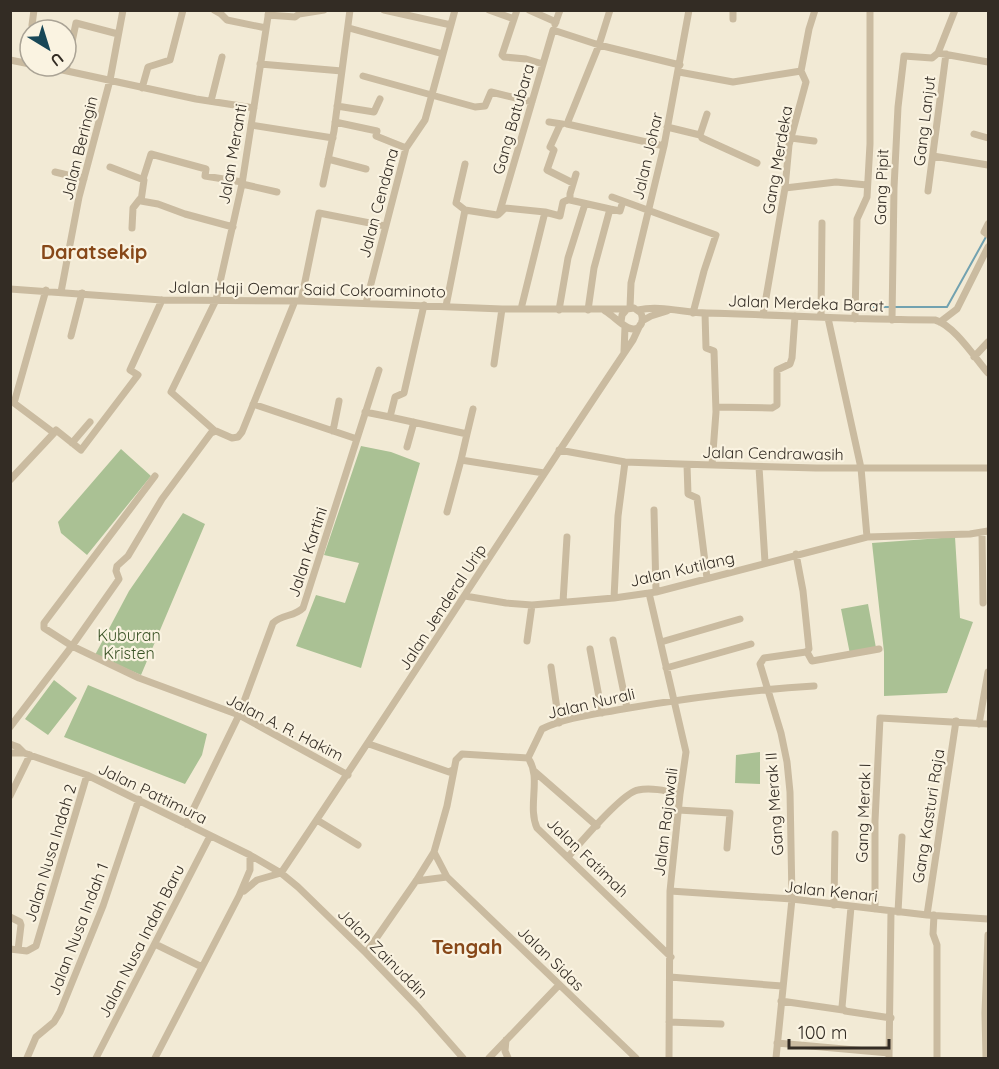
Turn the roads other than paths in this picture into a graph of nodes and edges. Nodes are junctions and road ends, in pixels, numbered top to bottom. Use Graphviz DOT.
graph roads {
  1 [pos="123,10"];
  2 [pos="183,10"];
  3 [pos="214,10"];
  4 [pos="324,10"];
  5 [pos="350,10"];
  6 [pos="384,10"];
  7 [pos="455,10"];
  8 [pos="489,10"];
  9 [pos="517,10"];
  10 [pos="529,10"];
  11 [pos="560,10"];
  12 [pos="610,10"];
  13 [pos="689,10"];
  14 [pos="733,10"];
  15 [pos="815,10"];
  16 [pos="870,10"];
  17 [pos="955,10"];
  18 [pos="268,13"];
  19 [pos="406,13"];
  20 [pos="514,19"];
  21 [pos="734,19"];
  22 [pos="78,24"];
  23 [pos="451,25"];
  24 [pos="555,26"];
  25 [pos="266,28"];
  26 [pos="349,28"];
  27 [pos="118,34"];
  28 [pos="599,45"];
  29 [pos="938,53"];
  30 [pos="443,54"];
  31 [pos="946,54"];
  32 [pos="222,57"];
  33 [pos="988,62"];
  34 [pos="261,64"];
  35 [pos="543,64"];
  36 [pos="679,68"];
  37 [pos="342,71"];
  38 [pos="801,71"];
  39 [pos="78,73"];
  40 [pos="363,76"];
  41 [pos="110,80"];
  42 [pos="142,88"];
  43 [pos="432,95"];
  44 [pos="211,101"];
  45 [pos="532,102"];
  46 [pos="381,103"];
  47 [pos="337,106"];
  48 [pos="254,108"];
  49 [pos="707,114"];
  50 [pos="335,122"];
  51 [pos="549,122"];
  52 [pos="564,124"];
  53 [pos="251,125"];
  54 [pos="668,127"];
  55 [pos="974,134"];
  56 [pos="700,135"];
  57 [pos="333,138"];
  58 [pos="791,138"];
  59 [pos="988,138"];
  60 [pos="814,141"];
  61 [pos="664,146"];
  62 [pos="406,148"];
  63 [pos="933,156"];
  64 [pos="328,159"];
  65 [pos="757,163"];
  66 [pos="465,164"];
  67 [pos="988,165"];
  68 [pos="110,167"];
  69 [pos="366,170"];
  70 [pos="55,172"];
  71 [pos="576,174"];
  72 [pos="84,179"];
  73 [pos="143,179"];
  74 [pos="242,183"];
  75 [pos="573,183"];
  76 [pos="324,184"];
  77 [pos="867,185"];
  78 [pos="785,188"];
  79 [pos="928,191"];
  80 [pos="277,192"];
  81 [pos="612,197"];
  82 [pos="140,199"];
  83 [pos="570,199"];
  84 [pos="623,201"];
  85 [pos="585,204"];
  86 [pos="610,209"];
  87 [pos="465,210"];
  88 [pos="648,211"];
  89 [pos="545,212"];
  90 [pos="499,214"];
  91 [pos="822,223"];
  92 [pos="988,224"];
  93 [pos="233,226"];
  94 [pos="385,226"];
  95 [pos="132,228"];
  96 [pos="987,234"];
  97 [pos="988,247"];
  98 [pos="10,289"];
  99 [pos="46,290"];
  100 [pos="61,292"];
  101 [pos="82,293"];
  102 [pos="162,300"];
  103 [pos="216,300"];
  104 [pos="298,301"];
  105 [pos="366,303"];
  106 [pos="424,305"];
  107 [pos="446,306"];
  108 [pos="628,308"];
  109 [pos="502,309"];
  110 [pos="521,309"];
  111 [pos="559,310"];
  112 [pos="588,310"];
  113 [pos="603,310"];
  114 [pos="638,310"];
  115 [pos="670,310"];
  116 [pos="693,313"];
  117 [pos="705,313"];
  118 [pos="763,315"];
  119 [pos="795,316"];
  120 [pos="892,317"];
  121 [pos="825,318"];
  122 [pos="855,319"];
  123 [pos="940,322"];
  124 [pos="641,323"];
  125 [pos="623,325"];
  126 [pos="71,336"];
  127 [pos="988,342"];
  128 [pos="623,354"];
  129 [pos="974,357"];
  130 [pos="494,364"];
  131 [pos="379,370"];
  132 [pos="988,373"];
  133 [pos="339,401"];
  134 [pos="12,402"];
  135 [pos="252,404"];
  136 [pos="716,407"];
  137 [pos="472,409"];
  138 [pos="365,412"];
  139 [pos="390,417"];
  140 [pos="90,422"];
  141 [pos="414,422"];
  142 [pos="214,430"];
  143 [pos="55,431"];
  144 [pos="333,431"];
  145 [pos="467,434"];
  146 [pos="357,439"];
  147 [pos="72,443"];
  148 [pos="407,447"];
  149 [pos="559,450"];
  150 [pos="461,460"];
  151 [pos="625,462"];
  152 [pos="687,465"];
  153 [pos="712,465"];
  154 [pos="759,467"];
  155 [pos="861,468"];
  156 [pos="988,468"];
  157 [pos="543,473"];
  158 [pos="155,476"];
  159 [pos="10,480"];
  160 [pos="654,510"];
  161 [pos="447,513"];
  162 [pos="985,532"];
  163 [pos="567,537"];
  164 [pos="867,537"];
  165 [pos="796,554"];
  166 [pos="765,562"];
  167 [pos="707,578"];
  168 [pos="652,592"];
  169 [pos="465,596"];
  170 [pos="614,598"];
  171 [pos="563,602"];
  172 [pos="983,603"];
  173 [pos="532,605"];
  174 [pos="740,619"];
  175 [pos="613,640"];
  176 [pos="527,641"];
  177 [pos="661,642"];
  178 [pos="751,644"];
  179 [pos="72,646"];
  180 [pos="879,649"];
  181 [pos="590,650"];
  182 [pos="807,651"];
  183 [pos="551,667"];
  184 [pos="666,668"];
  185 [pos="988,672"];
  186 [pos="814,686"];
  187 [pos="767,689"];
  188 [pos="674,700"];
  189 [pos="627,708"];
  190 [pos="602,713"];
  191 [pos="239,715"];
  192 [pos="956,721"];
  193 [pos="559,723"];
  194 [pos="979,724"];
  195 [pos="988,724"];
  196 [pos="10,727"];
  197 [pos="10,744"];
  198 [pos="369,744"];
  199 [pos="10,753"];
  200 [pos="27,754"];
  201 [pos="528,758"];
  202 [pos="453,770"];
  203 [pos="534,771"];
  204 [pos="87,775"];
  205 [pos="348,775"];
  206 [pos="680,794"];
  207 [pos="10,796"];
  208 [pos="139,800"];
  209 [pos="678,810"];
  210 [pos="317,819"];
  211 [pos="186,824"];
  212 [pos="597,826"];
  213 [pos="835,834"];
  214 [pos="210,836"];
  215 [pos="903,837"];
  216 [pos="358,845"];
  217 [pos="728,848"];
  218 [pos="434,852"];
  219 [pos="250,855"];
  220 [pos="568,857"];
  221 [pos="281,873"];
  222 [pos="447,877"];
  223 [pos="416,881"];
  224 [pos="670,891"];
  225 [pos="240,896"];
  226 [pos="792,899"];
  227 [pos="834,904"];
  228 [pos="851,907"];
  229 [pos="875,909"];
  230 [pos="895,911"];
  231 [pos="931,915"];
  232 [pos="10,917"];
  233 [pos="988,919"];
  234 [pos="988,934"];
  235 [pos="155,944"];
  236 [pos="14,949"];
  237 [pos="366,953"];
  238 [pos="671,957"];
  239 [pos="202,967"];
  240 [pos="987,974"];
  241 [pos="670,977"];
  242 [pos="559,985"];
  243 [pos="782,986"];
  244 [pos="781,1001"];
  245 [pos="843,1010"];
  246 [pos="987,1013"];
  247 [pos="891,1018"];
  248 [pos="669,1022"];
  249 [pos="721,1024"];
  250 [pos="506,1040"];
  251 [pos="777,1043"];
  252 [pos="987,1050"];
  253 [pos="889,1056"];
  254 [pos="462,1057"];
  255 [pos="488,1058"];
  256 [pos="27,1059"];
  257 [pos="96,1059"];
  258 [pos="154,1059"];
  259 [pos="470,1059"];
  260 [pos="503,1059"];
  261 [pos="508,1059"];
  262 [pos="636,1059"];
  263 [pos="669,1059"];
  264 [pos="776,1059"];
  265 [pos="937,1059"];
  266 [pos="986,1059"];
  1 -- 27 [label="street, Jalan Beringin"];
  2 -- 42 [label="street"];
  3 -- 25 [label="street"];
  4 -- 18 [label="street"];
  5 -- 26 [label="street"];
  6 -- 19 [label="street"];
  7 -- 23 [label="street, Jalan Cendana"];
  8 -- 20 [label="street"];
  9 -- 20 [label="street"];
  10 -- 24 [label="street"];
  11 -- 24 [label="street, Gang Batubara"];
  12 -- 28 [label="street"];
  13 -- 36 [label="street, Jalan Johar"];
  14 -- 21 [label="street"];
  15 -- 38 [label="street, Gang Merdeka"];
  16 -- 77 [label="street"];
  17 -- 29 [label="street, Gang Lanjut"];
  18 -- 25 [label="street, Jalan Meranti"];
  19 -- 23 [label="street"];
  20 -- 35 [label="street"];
  22 -- 27 [label="street"];
  23 -- 30 [label="street, Jalan Cendana"];
  24 -- 28 [label="street"];
  24 -- 35 [label="street, Gang Batubara"];
  25 -- 34 [label="street, Jalan Meranti"];
  26 -- 30 [label="street"];
  26 -- 37 [label="street"];
  27 -- 41 [label="street, Jalan Beringin"];
  28 -- 36 [label="street"];
  28 -- 52 [label="street"];
  29 -- 31 [label="street"];
  29 -- 120 [label="street, Gang Pipit"];
  30 -- 43 [label="street, Jalan Cendana"];
  31 -- 33 [label="street"];
  31 -- 63 [label="street, Gang Lanjut"];
  32 -- 44 [label="street"];
  34 -- 37 [label="street"];
  34 -- 48 [label="street, Jalan Meranti"];
  35 -- 45 [label="street, Gang Batubara"];
  36 -- 38 [label="street"];
  36 -- 54 [label="street, Jalan Johar"];
  37 -- 47 [label="street"];
  38 -- 58 [label="street, Gang Merdeka"];
  39 -- 41 [label="street"];
  40 -- 43 [label="street"];
  41 -- 42 [label="street"];
  41 -- 72 [label="street, Jalan Beringin"];
  42 -- 44 [label="street"];
  43 -- 45 [label="street"];
  43 -- 62 [label="street, Jalan Cendana"];
  44 -- 48 [label="street"];
  45 -- 90 [label="street, Gang Batubara"];
  46 -- 47 [label="street"];
  47 -- 50 [label="street"];
  48 -- 53 [label="street, Jalan Meranti"];
  49 -- 56 [label="street"];
  50 -- 57 [label="street"];
  50 -- 62 [label="street"];
  51 -- 52 [label="street"];
  52 -- 61 [label="street"];
  52 -- 75 [label="street"];
  53 -- 57 [label="street"];
  53 -- 74 [label="street, Jalan Meranti"];
  54 -- 56 [label="street"];
  54 -- 61 [label="street, Jalan Johar"];
  55 -- 59 [label="street"];
  56 -- 65 [label="street"];
  57 -- 64 [label="street"];
  58 -- 60 [label="street"];
  58 -- 78 [label="street, Gang Merdeka"];
  61 -- 88 [label="street, Jalan Johar"];
  62 -- 94 [label="street, Jalan Cendana"];
  63 -- 67 [label="street"];
  63 -- 79 [label="street, Gang Lanjut"];
  64 -- 69 [label="street"];
  64 -- 76 [label="street"];
  66 -- 87 [label="street"];
  68 -- 73 [label="street"];
  70 -- 72 [label="street"];
  71 -- 75 [label="street"];
  72 -- 100 [label="street, Jalan Beringin"];
  73 -- 74 [label="street"];
  73 -- 82 [label="street"];
  74 -- 80 [label="street"];
  74 -- 93 [label="street, Jalan Meranti"];
  75 -- 83 [label="street"];
  77 -- 78 [label="street"];
  77 -- 122 [label="street"];
  78 -- 118 [label="street, Gang Merdeka"];
  81 -- 84 [label="street"];
  82 -- 93 [label="street"];
  82 -- 95 [label="street"];
  83 -- 85 [label="street"];
  83 -- 89 [label="street"];
  84 -- 86 [label="street"];
  84 -- 88 [label="street"];
  85 -- 86 [label="street"];
  85 -- 111 [label="street"];
  86 -- 112 [label="street"];
  87 -- 90 [label="street"];
  87 -- 107 [label="street"];
  88 -- 108 [label="street, Jalan Johar"];
  88 -- 116 [label="street"];
  89 -- 90 [label="street"];
  89 -- 110 [label="street"];
  91 -- 121 [label="street"];
  92 -- 96 [label="street"];
  93 -- 103 [label="street, Jalan Meranti"];
  94 -- 104 [label="street"];
  94 -- 105 [label="street, Jalan Cendana"];
  97 -- 123 [label="street"];
  98 -- 99 [label="street, Jalan Haji Oemar Said Cokroaminoto"];
  99 -- 100 [label="street, Jalan Haji Oemar Said Cokroaminoto"];
  99 -- 134 [label="street"];
  100 -- 101 [label="street, Jalan Haji Oemar Said Cokroaminoto"];
  101 -- 102 [label="street, Jalan Haji Oemar Said Cokroaminoto"];
  101 -- 126 [label="street"];
  102 -- 103 [label="street, Jalan Haji Oemar Said Cokroaminoto"];
  102 -- 147 [label="street"];
  103 -- 104 [label="street, Jalan Haji Oemar Said Cokroaminoto"];
  103 -- 142 [label="street, Jalan Meranti"];
  104 -- 105 [label="street, Jalan Haji Oemar Said Cokroaminoto"];
  104 -- 135 [label="street"];
  105 -- 106 [label="street, Jalan Haji Oemar Said Cokroaminoto"];
  106 -- 107 [label="street, Jalan Haji Oemar Said Cokroaminoto"];
  106 -- 139 [label="street"];
  107 -- 109 [label="street, Jalan Haji Oemar Said Cokroaminoto"];
  108 -- 113 [label="street, Jalan Haji Oemar Said Cokroaminoto"];
  108 -- 114 [label="street"];
  108 -- 125 [label="street"];
  109 -- 110 [label="street, Jalan Haji Oemar Said Cokroaminoto"];
  109 -- 130 [label="street"];
  110 -- 111 [label="street, Jalan Haji Oemar Said Cokroaminoto"];
  111 -- 112 [label="street, Jalan Haji Oemar Said Cokroaminoto"];
  112 -- 113 [label="street, Jalan Haji Oemar Said Cokroaminoto"];
  113 -- 125 [label="street"];
  114 -- 115 [label="street, Jalan Merdeka Barat"];
  114 -- 124 [label="street"];
  115 -- 116 [label="street, Jalan Merdeka Barat"];
  115 -- 124 [label="street"];
  116 -- 117 [label="street, Jalan Merdeka Barat"];
  117 -- 118 [label="street, Jalan Merdeka Barat"];
  117 -- 136 [label="street"];
  118 -- 119 [label="street, Jalan Merdeka Barat"];
  119 -- 121 [label="street, Jalan Merdeka Barat"];
  119 -- 136 [label="street"];
  120 -- 122 [label="street, Jalan Merdeka Barat"];
  120 -- 123 [label="street, Jalan Merdeka Barat"];
  121 -- 122 [label="street, Jalan Merdeka Barat"];
  121 -- 155 [label="street"];
  123 -- 129 [label="street"];
  124 -- 125 [label="street"];
  124 -- 128 [label="street, Jalan Jenderal Urip"];
  125 -- 128 [label="street"];
  127 -- 129 [label="street"];
  128 -- 149 [label="street, Jalan Jenderal Urip"];
  129 -- 132 [label="street"];
  131 -- 138 [label="street, Jalan Kartini"];
  133 -- 144 [label="street"];
  134 -- 143 [label="street"];
  135 -- 142 [label="street"];
  135 -- 144 [label="street"];
  136 -- 153 [label="street"];
  137 -- 145 [label="street"];
  138 -- 139 [label="street"];
  138 -- 146 [label="street, Jalan Kartini"];
  139 -- 141 [label="street"];
  140 -- 147 [label="street"];
  141 -- 145 [label="street"];
  141 -- 148 [label="street"];
  142 -- 179 [label="street"];
  143 -- 147 [label="street"];
  143 -- 159 [label="street"];
  144 -- 146 [label="street"];
  145 -- 150 [label="street"];
  146 -- 191 [label="street, Jalan Kartini"];
  149 -- 151 [label="street, Jalan Cendrawasih"];
  149 -- 157 [label="street, Jalan Jenderal Urip"];
  150 -- 157 [label="street"];
  150 -- 161 [label="street"];
  151 -- 152 [label="street, Jalan Cendrawasih"];
  151 -- 170 [label="street"];
  152 -- 153 [label="street, Jalan Cendrawasih"];
  152 -- 167 [label="street"];
  153 -- 154 [label="street, Jalan Cendrawasih"];
  154 -- 155 [label="street, Jalan Cendrawasih"];
  154 -- 166 [label="street"];
  155 -- 156 [label="street, Jalan Cendrawasih"];
  155 -- 164 [label="street"];
  157 -- 169 [label="street, Jalan Jenderal Urip"];
  158 -- 179 [label="street, Jalan A. R. Hakim"];
  160 -- 168 [label="street, Jalan Rajawali"];
  162 -- 164 [label="street, Jalan Kutilang"];
  162 -- 172 [label="street"];
  163 -- 171 [label="street"];
  164 -- 165 [label="street, Jalan Kutilang"];
  165 -- 166 [label="street, Jalan Kutilang"];
  165 -- 182 [label="street"];
  166 -- 167 [label="street, Jalan Kutilang"];
  167 -- 168 [label="street, Jalan Kutilang"];
  168 -- 170 [label="street, Jalan Kutilang"];
  168 -- 177 [label="street, Jalan Rajawali"];
  169 -- 173 [label="street, Jalan Kutilang"];
  169 -- 198 [label="street, Jalan Jenderal Urip"];
  170 -- 171 [label="street, Jalan Kutilang"];
  171 -- 173 [label="street, Jalan Kutilang"];
  173 -- 176 [label="street"];
  174 -- 177 [label="street"];
  175 -- 189 [label="street"];
  177 -- 184 [label="street, Jalan Rajawali"];
  178 -- 184 [label="street"];
  179 -- 191 [label="street, Jalan A. R. Hakim"];
  179 -- 196 [label="street"];
  180 -- 182 [label="street"];
  181 -- 190 [label="street"];
  182 -- 187 [label="street, Gang Merak II"];
  183 -- 193 [label="street"];
  184 -- 188 [label="street, Jalan Rajawali"];
  185 -- 194 [label="street"];
  186 -- 187 [label="street, Jalan Nurali"];
  187 -- 188 [label="street, Jalan Nurali"];
  187 -- 226 [label="street, Gang Merak II"];
  188 -- 189 [label="street, Jalan Nurali"];
  188 -- 206 [label="street, Jalan Rajawali"];
  189 -- 190 [label="street, Jalan Nurali"];
  190 -- 193 [label="street, Jalan Nurali"];
  191 -- 205 [label="street, Jalan A. R. Hakim"];
  191 -- 211 [label="street, Jalan Kartini"];
  192 -- 194 [label="street"];
  192 -- 229 [label="street, Gang Merak I"];
  192 -- 231 [label="street, Gang Kasturi Raja"];
  193 -- 201 [label="street, Jalan Nurali"];
  194 -- 195 [label="street"];
  197 -- 200 [label="street, Jalan Pattimura"];
  198 -- 202 [label="street"];
  198 -- 205 [label="street, Jalan Jenderal Urip"];
  199 -- 200 [label="street"];
  200 -- 204 [label="street, Jalan Pattimura"];
  200 -- 207 [label="street"];
  201 -- 202 [label="street"];
  201 -- 203 [label="street, Jalan Fatimah"];
  202 -- 218 [label="street"];
  203 -- 212 [label="street"];
  203 -- 220 [label="street, Jalan Fatimah"];
  204 -- 208 [label="street, Jalan Pattimura"];
  204 -- 236 [label="street, Jalan Nusa Indah 2"];
  205 -- 210 [label="street, Jalan Jenderal Urip"];
  206 -- 209 [label="street, Jalan Rajawali"];
  206 -- 212 [label="street"];
  208 -- 211 [label="street, Jalan Pattimura"];
  208 -- 256 [label="street, Jalan Nusa Indah 1"];
  209 -- 217 [label="street"];
  209 -- 224 [label="street, Jalan Rajawali"];
  210 -- 216 [label="street"];
  210 -- 221 [label="street, Jalan Jenderal Urip"];
  211 -- 214 [label="street, Jalan Pattimura"];
  212 -- 220 [label="street"];
  213 -- 227 [label="street"];
  214 -- 219 [label="street, Jalan Pattimura"];
  214 -- 235 [label="street, Jalan Nusa Indah Baru"];
  215 -- 230 [label="street"];
  218 -- 222 [label="street, Jalan Sidas"];
  218 -- 223 [label="street"];
  219 -- 221 [label="street, Jalan Pattimura"];
  219 -- 225 [label="street"];
  220 -- 238 [label="street, Jalan Fatimah"];
  221 -- 225 [label="street"];
  221 -- 237 [label="street, Jalan Zainuddin"];
  222 -- 223 [label="street"];
  222 -- 242 [label="street, Jalan Sidas"];
  223 -- 237 [label="street"];
  224 -- 226 [label="street, Jalan Kenari"];
  224 -- 238 [label="street, Jalan Rajawali"];
  225 -- 239 [label="street"];
  226 -- 227 [label="street, Jalan Kenari"];
  226 -- 243 [label="street, Gang Merak II"];
  227 -- 228 [label="street, Jalan Kenari"];
  228 -- 229 [label="street, Jalan Kenari"];
  228 -- 245 [label="street"];
  229 -- 230 [label="street, Jalan Kenari"];
  230 -- 231 [label="street, Jalan Kenari"];
  230 -- 247 [label="street"];
  231 -- 233 [label="street, Jalan Kenari"];
  231 -- 265 [label="street, Gang Kasturi Raja"];
  232 -- 236 [label="street"];
  234 -- 240 [label="street"];
  235 -- 239 [label="street"];
  235 -- 257 [label="street, Jalan Nusa Indah Baru"];
  237 -- 254 [label="street, Jalan Zainuddin"];
  238 -- 241 [label="street, Jalan Rajawali"];
  239 -- 258 [label="street"];
  240 -- 246 [label="street"];
  241 -- 243 [label="street"];
  241 -- 248 [label="street, Jalan Rajawali"];
  242 -- 250 [label="street"];
  242 -- 262 [label="street, Jalan Sidas"];
  243 -- 244 [label="street, Gang Merak II"];
  244 -- 245 [label="street"];
  244 -- 251 [label="street, Gang Merak II"];
  245 -- 247 [label="street"];
  246 -- 252 [label="street"];
  247 -- 253 [label="street"];
  248 -- 249 [label="street"];
  248 -- 263 [label="street, Jalan Rajawali"];
  250 -- 255 [label="street"];
  250 -- 261 [label="street"];
  251 -- 253 [label="street"];
  251 -- 264 [label="street, Gang Merak II"];
  252 -- 266 [label="street"];
  254 -- 259 [label="street, Jalan Zainuddin"];
  255 -- 260 [label="street"];
}
